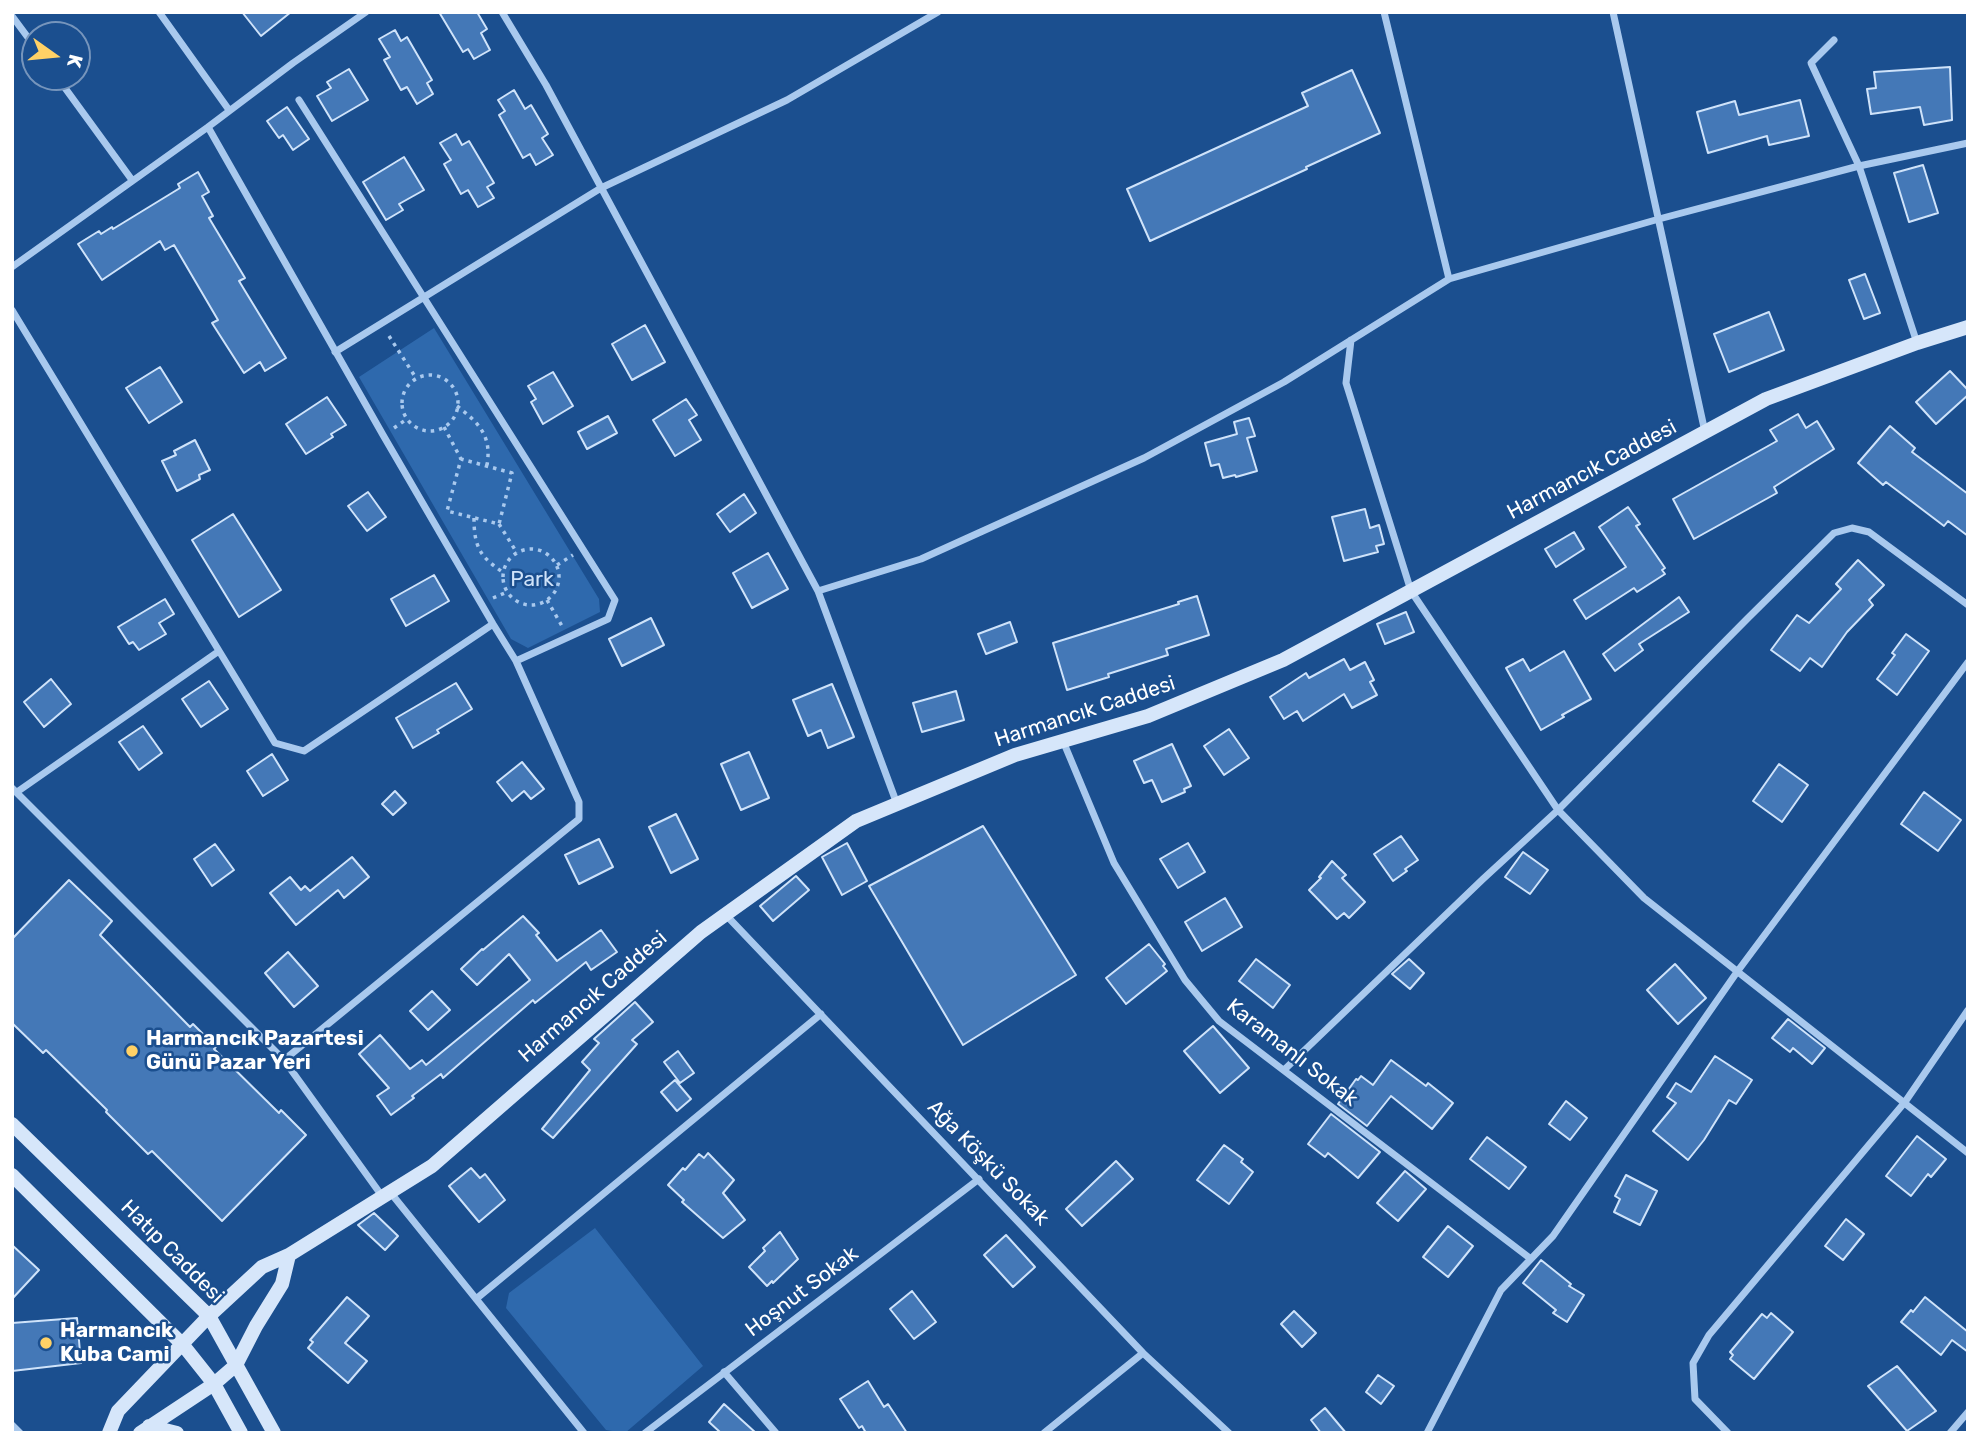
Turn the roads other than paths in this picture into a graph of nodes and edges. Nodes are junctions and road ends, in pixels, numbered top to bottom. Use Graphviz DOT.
graph roads {
  1 [pos="159,12"];
  2 [pos="366,12"];
  3 [pos="502,12"];
  4 [pos="938,12"];
  5 [pos="1384,12"];
  6 [pos="1613,12"];
  7 [pos="1834,40"];
  8 [pos="67,91"];
  9 [pos="299,100"];
  10 [pos="229,110"];
  11 [pos="208,127"];
  12 [pos="1968,143"];
  13 [pos="1859,166"];
  14 [pos="132,180"];
  15 [pos="601,188"];
  16 [pos="1659,219"];
  17 [pos="12,267"];
  18 [pos="1449,279"];
  19 [pos="424,298"];
  20 [pos="12,310"];
  21 [pos="1968,327"];
  22 [pos="1351,340"];
  23 [pos="1917,343"];
  24 [pos="335,352"];
  25 [pos="1706,432"];
  26 [pos="818,591"];
  27 [pos="1411,591"];
  28 [pos="1968,605"];
  29 [pos="492,624"];
  30 [pos="219,651"];
  31 [pos="516,661"];
  32 [pos="1968,662"];
  33 [pos="1063,741"];
  34 [pos="15,790"];
  35 [pos="897,804"];
  36 [pos="1558,810"];
  37 [pos="725,914"];
  38 [pos="1737,972"];
  39 [pos="1968,1010"];
  40 [pos="821,1014"];
  41 [pos="285,1060"];
  42 [pos="1284,1070"];
  43 [pos="1905,1102"];
  44 [pos="12,1124"];
  45 [pos="1968,1153"];
  46 [pos="12,1175"];
  47 [pos="979,1179"];
  48 [pos="386,1194"];
  49 [pos="289,1255"];
  50 [pos="1531,1259"];
  51 [pos="476,1299"];
  52 [pos="209,1316"];
  53 [pos="183,1345"];
  54 [pos="1143,1353"];
  55 [pos="236,1365"];
  56 [pos="724,1372"];
  57 [pos="214,1384"];
  58 [pos="1968,1412"];
  59 [pos="12,1425"];
  60 [pos="144,1430"];
  61 [pos="20,1433"];
  62 [pos="109,1433"];
  63 [pos="177,1433"];
  64 [pos="241,1433"];
  65 [pos="274,1433"];
  66 [pos="584,1433"];
  67 [pos="645,1433"];
  68 [pos="776,1433"];
  69 [pos="1044,1433"];
  70 [pos="1229,1433"];
  71 [pos="1426,1433"];
  72 [pos="1728,1433"];
  73 [pos="1950,1433"];
  1 -- 10 [label="street"];
  2 -- 10 [label="street"];
  3 -- 15 [label="street"];
  4 -- 15 [label="street"];
  5 -- 18 [label="street"];
  6 -- 16 [label="street"];
  7 -- 13 [label="street"];
  8 -- 14 [label="street"];
  9 -- 19 [label="street"];
  10 -- 11 [label="street"];
  11 -- 14 [label="street"];
  11 -- 24 [label="street"];
  12 -- 13 [label="street"];
  13 -- 16 [label="street"];
  13 -- 23 [label="street"];
  14 -- 17 [label="street"];
  15 -- 19 [label="street"];
  15 -- 26 [label="street"];
  16 -- 18 [label="street"];
  16 -- 25 [label="street"];
  18 -- 22 [label="street"];
  19 -- 24 [label="street"];
  19 -- 31 [label="street"];
  20 -- 30 [label="street"];
  21 -- 23 [label="street, Harmancık Caddesi"];
  22 -- 26 [label="street"];
  22 -- 27 [label="street"];
  23 -- 25 [label="street, Harmancık Caddesi"];
  24 -- 29 [label="street"];
  25 -- 27 [label="street, Harmancık Caddesi"];
  26 -- 35 [label="street"];
  27 -- 33 [label="street, Harmancık Caddesi"];
  27 -- 36 [label="street"];
  28 -- 36 [label="street"];
  29 -- 30 [label="street"];
  29 -- 31 [label="street"];
  30 -- 34 [label="street"];
  31 -- 41 [label="street"];
  32 -- 38 [label="street"];
  33 -- 35 [label="street, Harmancık Caddesi"];
  33 -- 42 [label="street, Karamanlı Sokak"];
  34 -- 41 [label="street"];
  35 -- 37 [label="street, Harmancık Caddesi"];
  36 -- 38 [label="street"];
  36 -- 42 [label="street"];
  37 -- 40 [label="street, Ağa Köşkü Sokak"];
  37 -- 48 [label="street, Harmancık Caddesi"];
  38 -- 43 [label="street"];
  38 -- 50 [label="street"];
  39 -- 43 [label="street"];
  40 -- 47 [label="street, Ağa Köşkü Sokak"];
  40 -- 51 [label="street"];
  41 -- 48 [label="street"];
  42 -- 50 [label="street, Karamanlı Sokak"];
  43 -- 45 [label="street"];
  43 -- 72 [label="street"];
  44 -- 52 [label="street, Hatıp Caddesi"];
  46 -- 53 [label="street"];
  47 -- 54 [label="street, Ağa Köşkü Sokak"];
  47 -- 56 [label="street, Hoşnut Sokak"];
  48 -- 49 [label="street, Harmancık Caddesi"];
  48 -- 51 [label="street"];
  49 -- 52 [label="street, Harmancık Caddesi"];
  49 -- 55 [label="street"];
  50 -- 71 [label="street"];
  51 -- 66 [label="street"];
  52 -- 53 [label="street, Harmancık Caddesi"];
  52 -- 55 [label="street, Hatıp Caddesi"];
  53 -- 57 [label="street"];
  53 -- 62 [label="street, Harmancık Caddesi"];
  54 -- 69 [label="street"];
  54 -- 70 [label="street, Ağa Köşkü Sokak"];
  55 -- 57 [label="street"];
  55 -- 65 [label="street, Hatıp Caddesi"];
  56 -- 67 [label="street, Hoşnut Sokak"];
  56 -- 68 [label="street"];
  57 -- 60 [label="street"];
  57 -- 64 [label="street"];
  58 -- 73 [label="street"];
  59 -- 61 [label="street"];
  60 -- 63 [label="street"];
}
